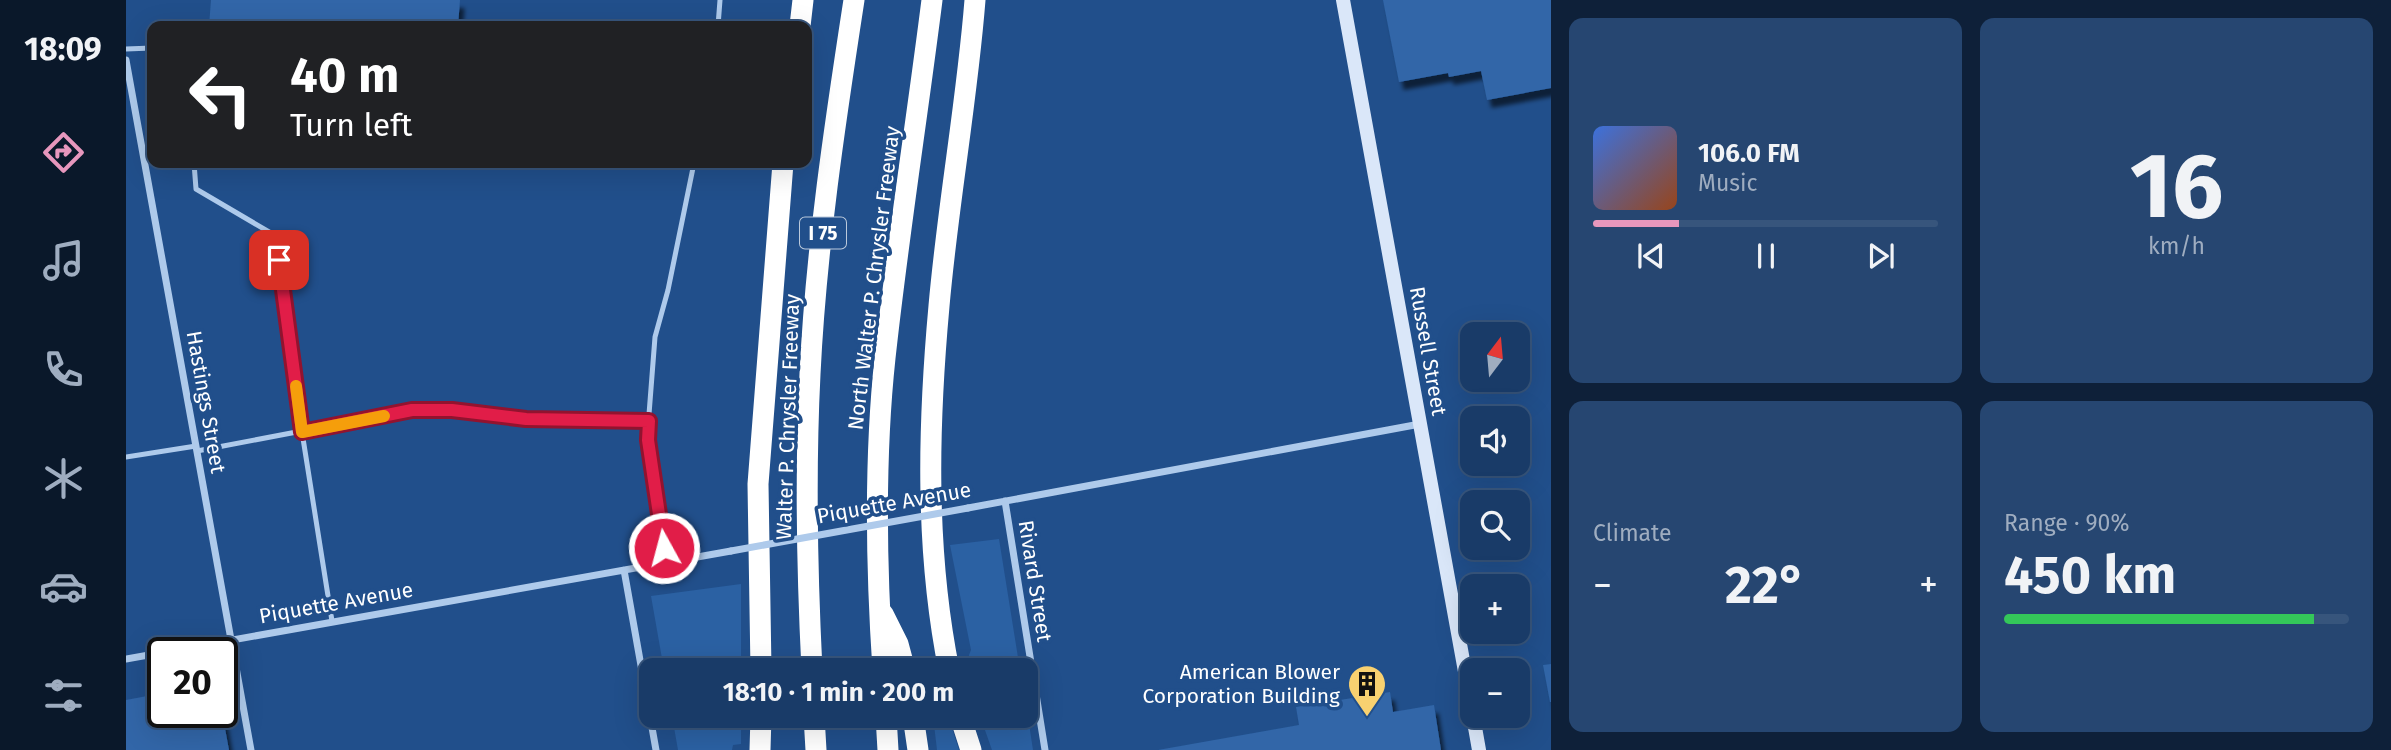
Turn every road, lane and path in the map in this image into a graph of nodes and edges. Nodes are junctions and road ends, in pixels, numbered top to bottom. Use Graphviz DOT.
graph roads {
  1 [pos="720,0"];
  2 [pos="803,0"];
  3 [pos="854,0"];
  4 [pos="932,0"];
  5 [pos="975,0"];
  6 [pos="1343,0"];
  7 [pos="718,21"];
  8 [pos="801,21"];
  9 [pos="147,48"];
  10 [pos="126,49"];
  11 [pos="126,60"];
  12 [pos="194,168"];
  13 [pos="693,168"];
  14 [pos="783,168"];
  15 [pos="649,421"];
  16 [pos="1420,425"];
  17 [pos="302,432"];
  18 [pos="196,449"];
  19 [pos="126,457"];
  20 [pos="1005,501"];
  21 [pos="665,562"];
  22 [pos="624,570"];
  23 [pos="879,605"];
  24 [pos="332,621"];
  25 [pos="230,637"];
  26 [pos="238,639"];
  27 [pos="147,655"];
  28 [pos="761,658"];
  29 [pos="812,658"];
  30 [pos="882,658"];
  31 [pos="902,658"];
  32 [pos="947,658"];
  33 [pos="1463,658"];
  34 [pos="126,659"];
  35 [pos="238,678"];
  36 [pos="761,728"];
  37 [pos="815,728"];
  38 [pos="887,728"];
  39 [pos="915,728"];
  40 [pos="964,728"];
  41 [pos="1475,728"];
  42 [pos="251,750"];
  43 [pos="656,750"];
  44 [pos="760,750"];
  45 [pos="816,750"];
  46 [pos="888,750"];
  47 [pos="918,750"];
  48 [pos="971,750"];
  49 [pos="1045,750"];
  50 [pos="1479,750"];
  1 -- 7 [label="lane"];
  2 -- 8 [label="highway"];
  3 -- 29 [label="highway, Walter P. Chrysler Freeway / I 75"];
  4 -- 23 [label="highway, North Walter P. Chrysler Freeway"];
  5 -- 32 [label="highway"];
  6 -- 16 [label="street, Russell Street"];
  9 -- 10 [label="lane"];
  11 -- 18 [label="street, Hastings Street"];
  12 -- 17 [label="lane"];
  13 -- 15 [label="lane"];
  14 -- 28 [label="highway"];
  15 -- 17 [label="lane"];
  15 -- 21 [label="lane"];
  16 -- 20 [label="street, Piquette Avenue"];
  16 -- 33 [label="street, Russell Street"];
  17 -- 18 [label="lane"];
  17 -- 24 [label="lane"];
  18 -- 19 [label="lane"];
  18 -- 25 [label="street, Hastings Street"];
  20 -- 21 [label="street, Piquette Avenue, bridge"];
  20 -- 49 [label="street, Rivard Street"];
  21 -- 22 [label="street, Piquette Avenue"];
  22 -- 24 [label="street, Piquette Avenue"];
  22 -- 43 [label="street"];
  23 -- 30 [label="highway"];
  23 -- 31 [label="highway"];
  24 -- 26 [label="street, Piquette Avenue"];
  27 -- 34 [label="street, Piquette Avenue"];
  35 -- 42 [label="street, Hastings Street"];
  36 -- 44 [label="highway"];
  37 -- 45 [label="highway"];
  38 -- 46 [label="highway"];
  39 -- 47 [label="highway"];
  40 -- 48 [label="highway"];
  41 -- 50 [label="street"];
}
